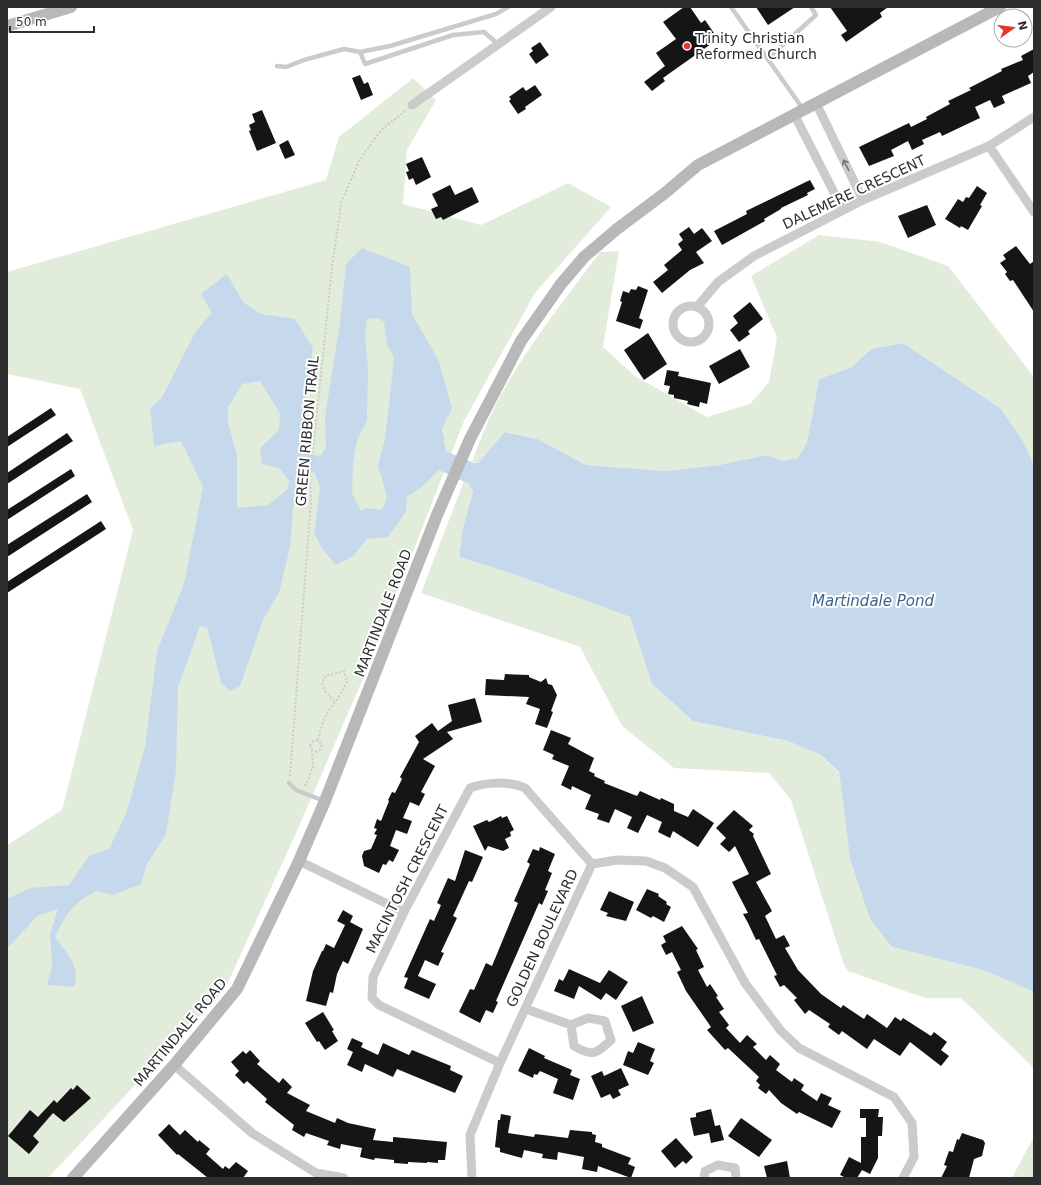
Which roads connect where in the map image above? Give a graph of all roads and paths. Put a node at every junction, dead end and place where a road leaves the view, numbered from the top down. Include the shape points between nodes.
1 (71, 7) edge
2 (508, 7) edge
3 (551, 7) edge
4 (731, 7) edge
5 (811, 7) edge
6 (1000, 7) edge
7 (7, 26) edge
8 (498, 44) junction
9 (360, 52) junction
10 (768, 58) junction
11 (278, 66) dead end
12 (816, 103) junction
13 (412, 105) joint
14 (799, 112) junction
15 (1034, 117) edge
16 (989, 146) junction
17 (863, 200) junction
18 (843, 210) junction
19 (1034, 212) edge
20 (698, 307) junction
21 (335, 702) junction
22 (318, 740) junction
23 (312, 750) junction
24 (289, 783) joint
25 (302, 793) junction
26 (325, 801) junction
27 (299, 861) junction
28 (592, 864) junction
29 (404, 912) junction
30 (526, 1009) junction
31 (571, 1025) junction
32 (500, 1063) junction
33 (174, 1065) junction
34 (73, 1178) edge
35 (344, 1178) edge
36 (472, 1178) edge
37 (704, 1178) edge
38 (736, 1178) edge
39 (903, 1178) edge

1 - 7 main road via 43,13
2 - 9 lane via 479,20
3 - 8 street
4 - 10 lane
5 - 10 lane via 816,15
6 - 12 main road
8 - 9 lane via 484,32 453,35 365,64
8 - 13 street
9 - 11 lane via 344,49 286,67
10 - 14 lane
12 - 14 main road
17 -> 12 street
13 - 24 path, GREEN RIBBON TRAIL via 381,130 359,161 341,203 310,479
14 - 18 street
14 - 26 main road, MARTINDALE ROAD via 698,165 584,257 561,284 521,341 470,439 437,515
15 - 16 street, DALEMERE CRESCENT
16 - 17 street, DALEMERE CRESCENT
16 - 19 street
17 - 18 street, DALEMERE CRESCENT
18 - 20 street, DALEMERE CRESCENT via 736,268 718,282
20 - 20 street via 707,315 708,332 700,341 682,341 673,326 676,314 685,307
21 - 21 path via 347,682 344,671 326,676 322,683
21 - 22 path via 325,714
22 - 23 path via 311,742
22 - 23 path via 321,748
23 - 25 path via 313,767
24 - 25 lane
25 - 26 lane
26 - 27 main road, MARTINDALE ROAD
27 - 29 street
27 - 33 main road, MARTINDALE ROAD via 237,989
28 - 29 street, MACINTOSH CRESCENT via 525,788 518,784 480,784 470,788
28 - 30 street, GOLDEN BOULEVARD
28 - 39 street, GOLDEN BOULEVARD via 617,860 646,862 665,868 693,887 744,983 781,1032 799,1048 894,1097 912,1123 914,1157
29 - 32 street, MACINTOSH CRESCENT via 373,977 372,998 379,1005
30 - 31 street
30 - 32 street, GOLDEN BOULEVARD
31 - 31 street via 588,1018 606,1021 611,1040 599,1051 586,1053 574,1046
32 - 36 street, GOLDEN BOULEVARD via 470,1135
33 - 34 main road, MARTINDALE ROAD
33 - 35 street via 252,1133 316,1173
37 - 38 street via 705,1171 718,1165 735,1168

